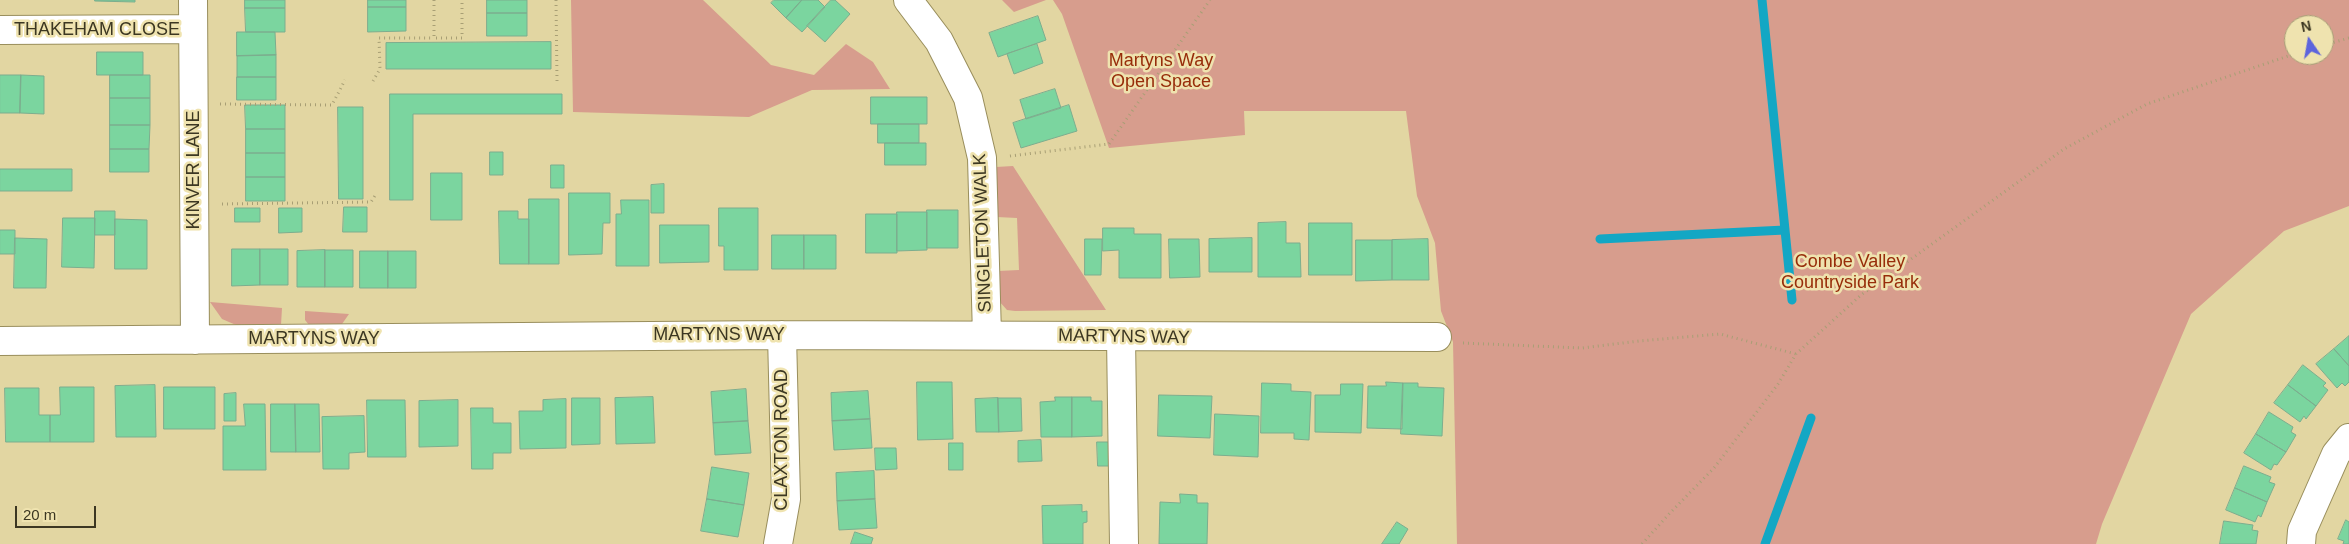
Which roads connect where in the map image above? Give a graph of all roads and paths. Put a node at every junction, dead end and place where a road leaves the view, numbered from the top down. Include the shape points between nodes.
1 (193, 0) edge
2 (434, 0) edge
3 (462, 0) edge
4 (556, 0) edge
5 (908, 0) edge
6 (1210, 0) edge
7 (193, 29) junction
8 (0, 30) edge
9 (434, 38) junction
10 (2349, 38) edge
11 (2334, 42) edge
12 (2284, 57) edge
13 (344, 80) dead end
14 (374, 81) dead end
15 (557, 81) dead end
16 (194, 104) junction
17 (982, 158) junction
18 (376, 194) dead end
19 (194, 205) junction
20 (782, 335) junction
21 (987, 335) junction
22 (1121, 337) junction
23 (1437, 337) joint
24 (195, 340) junction
25 (0, 341) edge
26 (1796, 354) junction
27 (2349, 438) edge
28 (778, 544) edge
29 (1124, 544) edge
30 (1642, 544) edge
31 (2301, 544) edge

1 - 7 street, KINVER LANE
2 - 9 path
3 - 9 path via 462,38
4 - 15 path
5 - 17 street, SINGLETON WALK via 938,41 968,98
6 - 17 path via 1109,144
7 - 8 street, THAKEHAM CLOSE
7 - 16 street, KINVER LANE
9 - 14 path via 379,38 380,69
10 - 11 path
12 - 26 path via 2147,104 2064,149 1861,295
13 - 16 path via 332,105
16 - 19 street, KINVER LANE
17 - 21 street, SINGLETON WALK
18 - 19 path via 371,202
19 - 24 street, KINVER LANE
20 - 21 street, MARTYNS WAY
20 - 24 street, MARTYNS WAY
20 - 28 street, CLAXTON ROAD via 786,499
21 - 22 street, MARTYNS WAY
22 - 23 street, MARTYNS WAY
22 - 29 street
23 - 26 path via 1462,343 1582,348 1720,334
24 - 25 street, MARTYNS WAY
26 - 30 path via 1778,384 1714,468
27 - 31 street via 2336,454 2302,532

